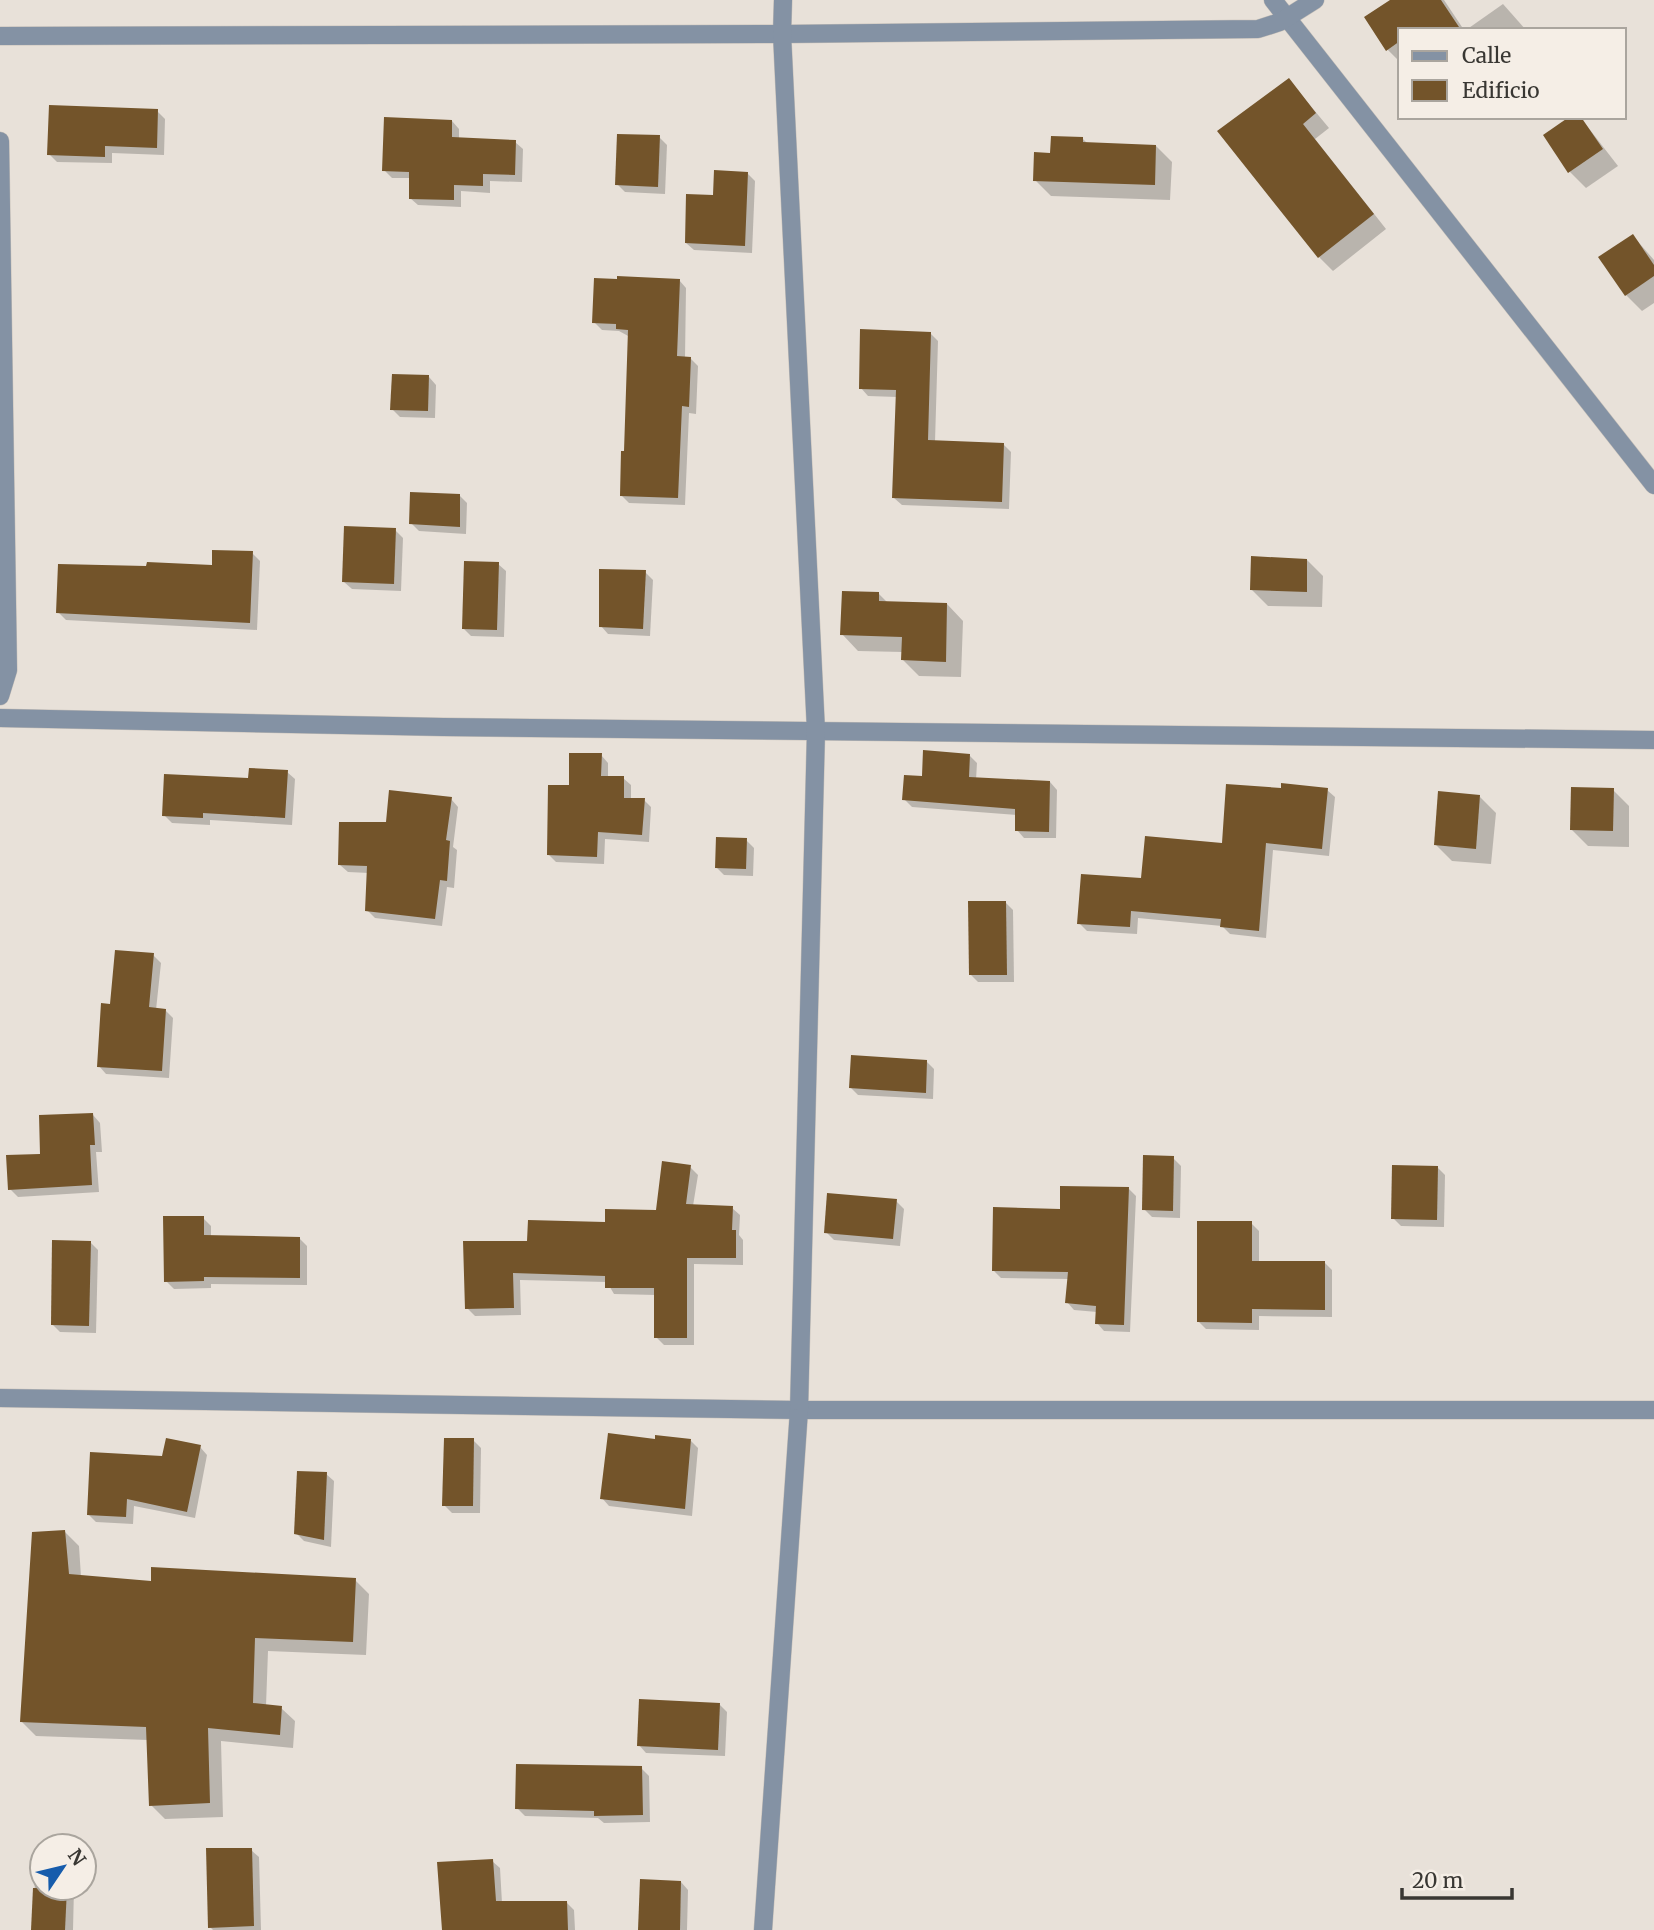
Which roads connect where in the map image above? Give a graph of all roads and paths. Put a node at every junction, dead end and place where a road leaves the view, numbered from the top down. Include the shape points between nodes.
1 (783, 0) edge
2 (1273, 0) edge
3 (1315, 0) edge
4 (1287, 18) junction
5 (782, 34) junction
6 (0, 36) edge
7 (0, 141) edge
8 (1654, 485) edge
9 (0, 696) edge
10 (0, 718) edge
11 (816, 731) junction
12 (1654, 740) edge
13 (0, 1398) edge
14 (799, 1410) junction
15 (1654, 1410) edge
16 (764, 1930) edge

1 - 5 street
2 - 4 street
3 - 4 street
4 - 5 street via 1258,29
4 - 8 street
5 - 6 street
5 - 11 street
7 - 9 street via 8,670
10 - 11 street
11 - 12 street
11 - 14 street
13 - 14 street
14 - 15 street
14 - 16 street

